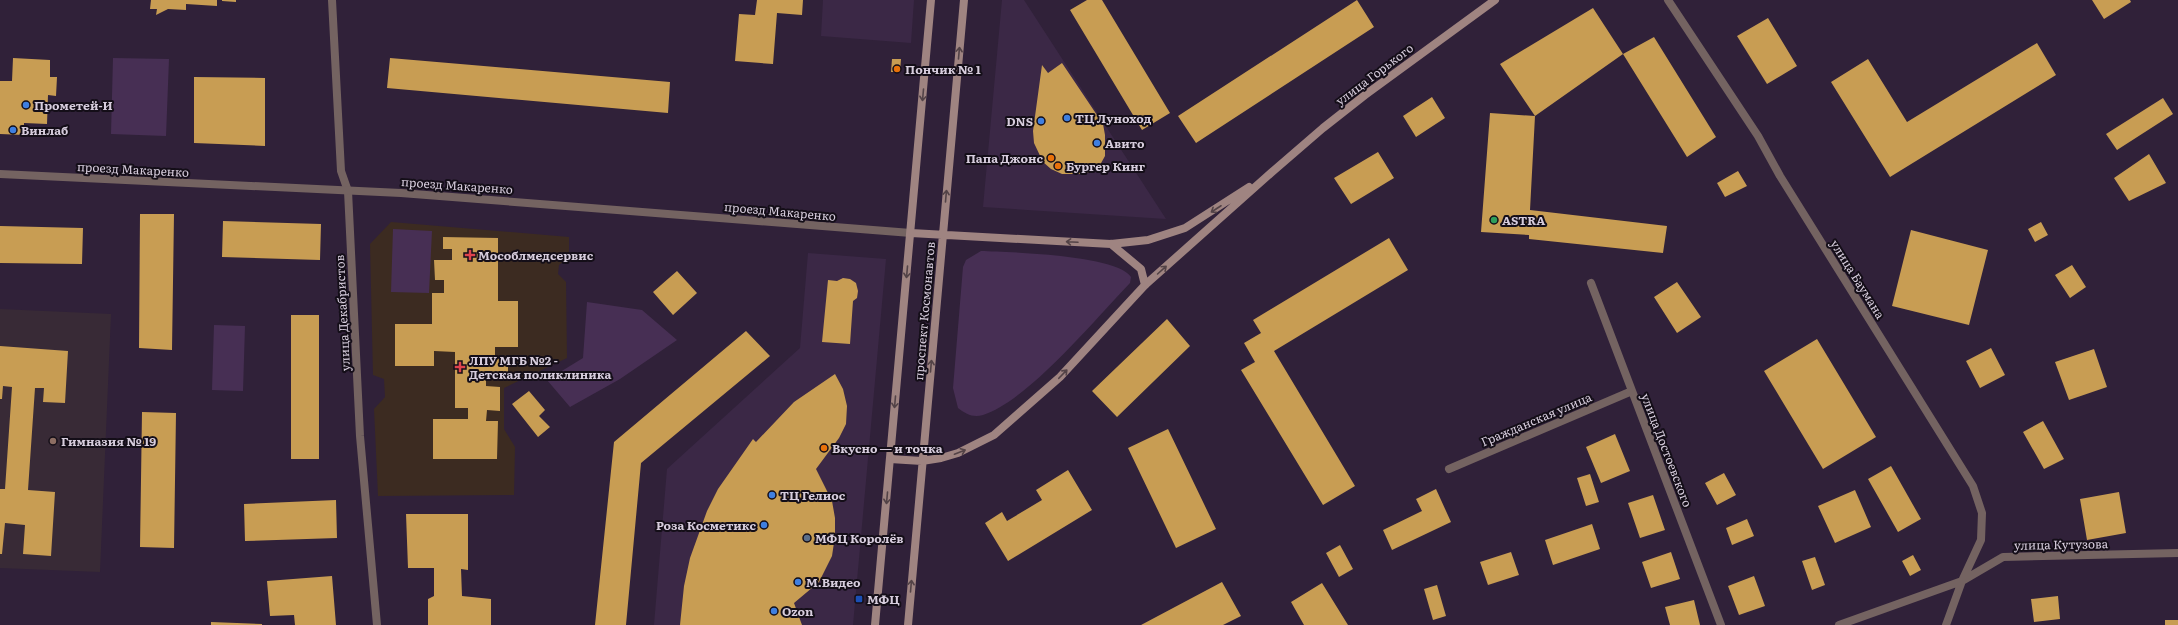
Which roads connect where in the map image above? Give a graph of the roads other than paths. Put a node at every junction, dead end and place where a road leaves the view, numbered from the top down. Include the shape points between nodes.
1 (332, 0) edge
2 (931, 0) edge
3 (964, 0) edge
4 (1495, 0) edge
5 (1668, 0) edge
6 (1272, 172) junction
7 (0, 174) edge
8 (348, 191) junction
9 (910, 233) junction
10 (942, 235) junction
11 (1111, 244) junction
12 (1592, 283) dead end
13 (1145, 285) junction
14 (1632, 392) junction
15 (890, 459) junction
16 (922, 461) junction
17 (1449, 469) dead end
18 (2178, 553) edge
19 (1962, 581) junction
20 (377, 625) edge
21 (875, 625) edge
22 (908, 625) edge
23 (1721, 625) edge
24 (1839, 625) edge
25 (1946, 625) edge

1 - 8 street, улица Декабристов via 341,171
2 -> 9 main road, проспект Космонавтов
10 -> 3 main road, проспект Космонавтов
4 - 6 main road, улица Горького via 1365,95
5 - 19 street, улица Баумана via 1758,136 1780,176 1973,486 1982,513 1981,540
6 -> 11 main road via 1185,228 1148,240
13 -> 6 main road
7 - 8 street, проезд Макаренко
8 - 9 street, проезд Макаренко
8 - 20 street, улица Декабристов via 360,436
9 - 10 main road
9 -> 15 main road, проспект Космонавтов
11 -> 10 main road
16 -> 10 main road, проспект Космонавтов
11 - 13 main road via 1141,269
12 - 14 street, улица Достоевского
16 -> 13 main road via 958,453 994,435 1060,377
14 - 17 street, Гражданская улица
14 - 23 street, улица Достоевского
15 - 16 main road
15 -> 21 main road, проспект Космонавтов
22 -> 16 main road, проспект Космонавтов
18 - 19 street, улица Кутузова via 2003,557
19 - 24 street, улица Кутузова
19 - 25 street, улица Баумана

